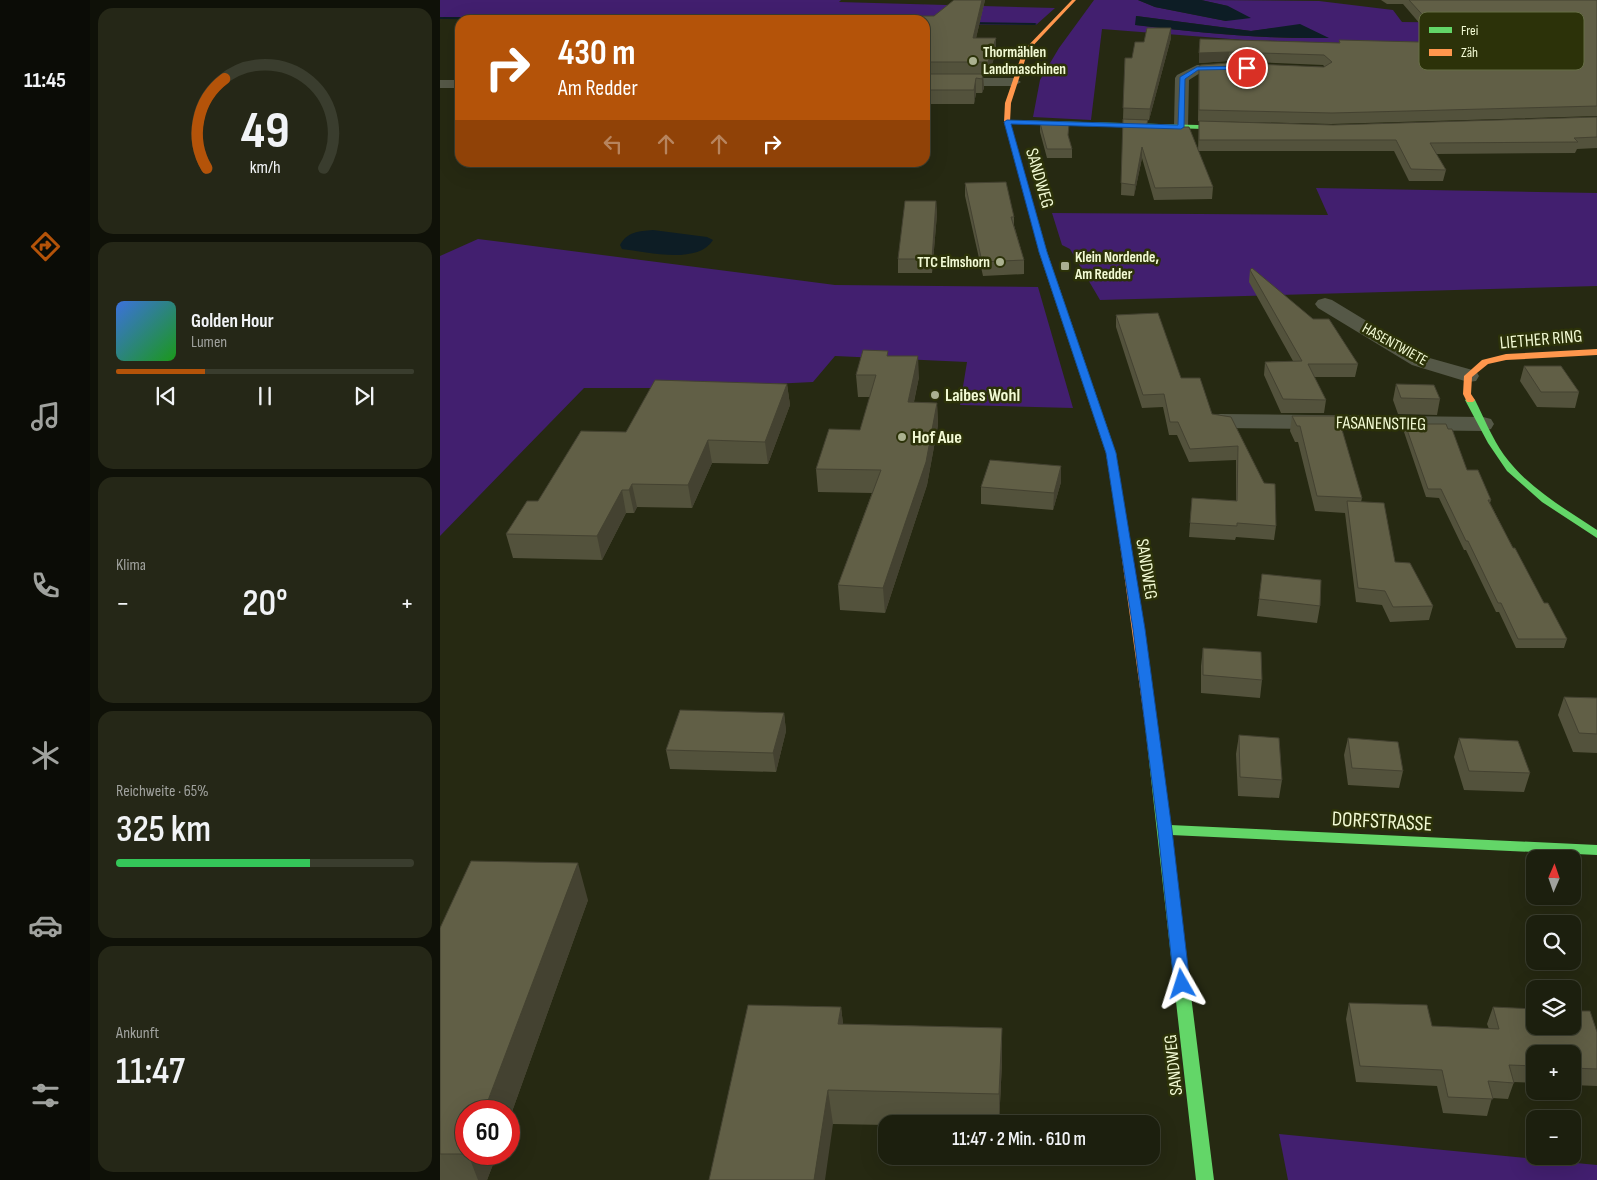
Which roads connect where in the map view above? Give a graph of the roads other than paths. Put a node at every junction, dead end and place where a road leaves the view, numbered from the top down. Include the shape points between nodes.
1 (1074, 0) edge
2 (1247, 68) edge
3 (930, 82) edge
4 (1014, 82) junction
5 (440, 84) edge
6 (455, 84) edge
7 (1007, 122) junction
8 (1181, 127) junction
9 (1248, 128) edge
10 (1325, 304) dead end
11 (1597, 352) edge
12 (1468, 376) junction
13 (1220, 420) edge
14 (1483, 424) junction
15 (1597, 535) edge
16 (1165, 830) junction
17 (1597, 850) edge
18 (1205, 1180) edge

1 - 4 main road, SANDWEG via 1026,51
2 - 8 street via 1197,69 1182,78
3 - 4 street
4 - 7 main road, SANDWEG
5 - 6 street
7 - 8 main road
7 - 16 main road, SANDWEG via 1043,252 1111,453 1139,629
8 - 9 main road
10 - 12 street, HASENTWIETE via 1419,361
11 - 12 main road, LIETHER RING via 1506,357 1485,362
12 - 14 main road via 1467,394
13 - 14 street, FASANENSTIEG
14 - 15 main road via 1501,457 1521,480
16 - 17 main road, DORFSTRASSE
16 - 18 main road, SANDWEG

